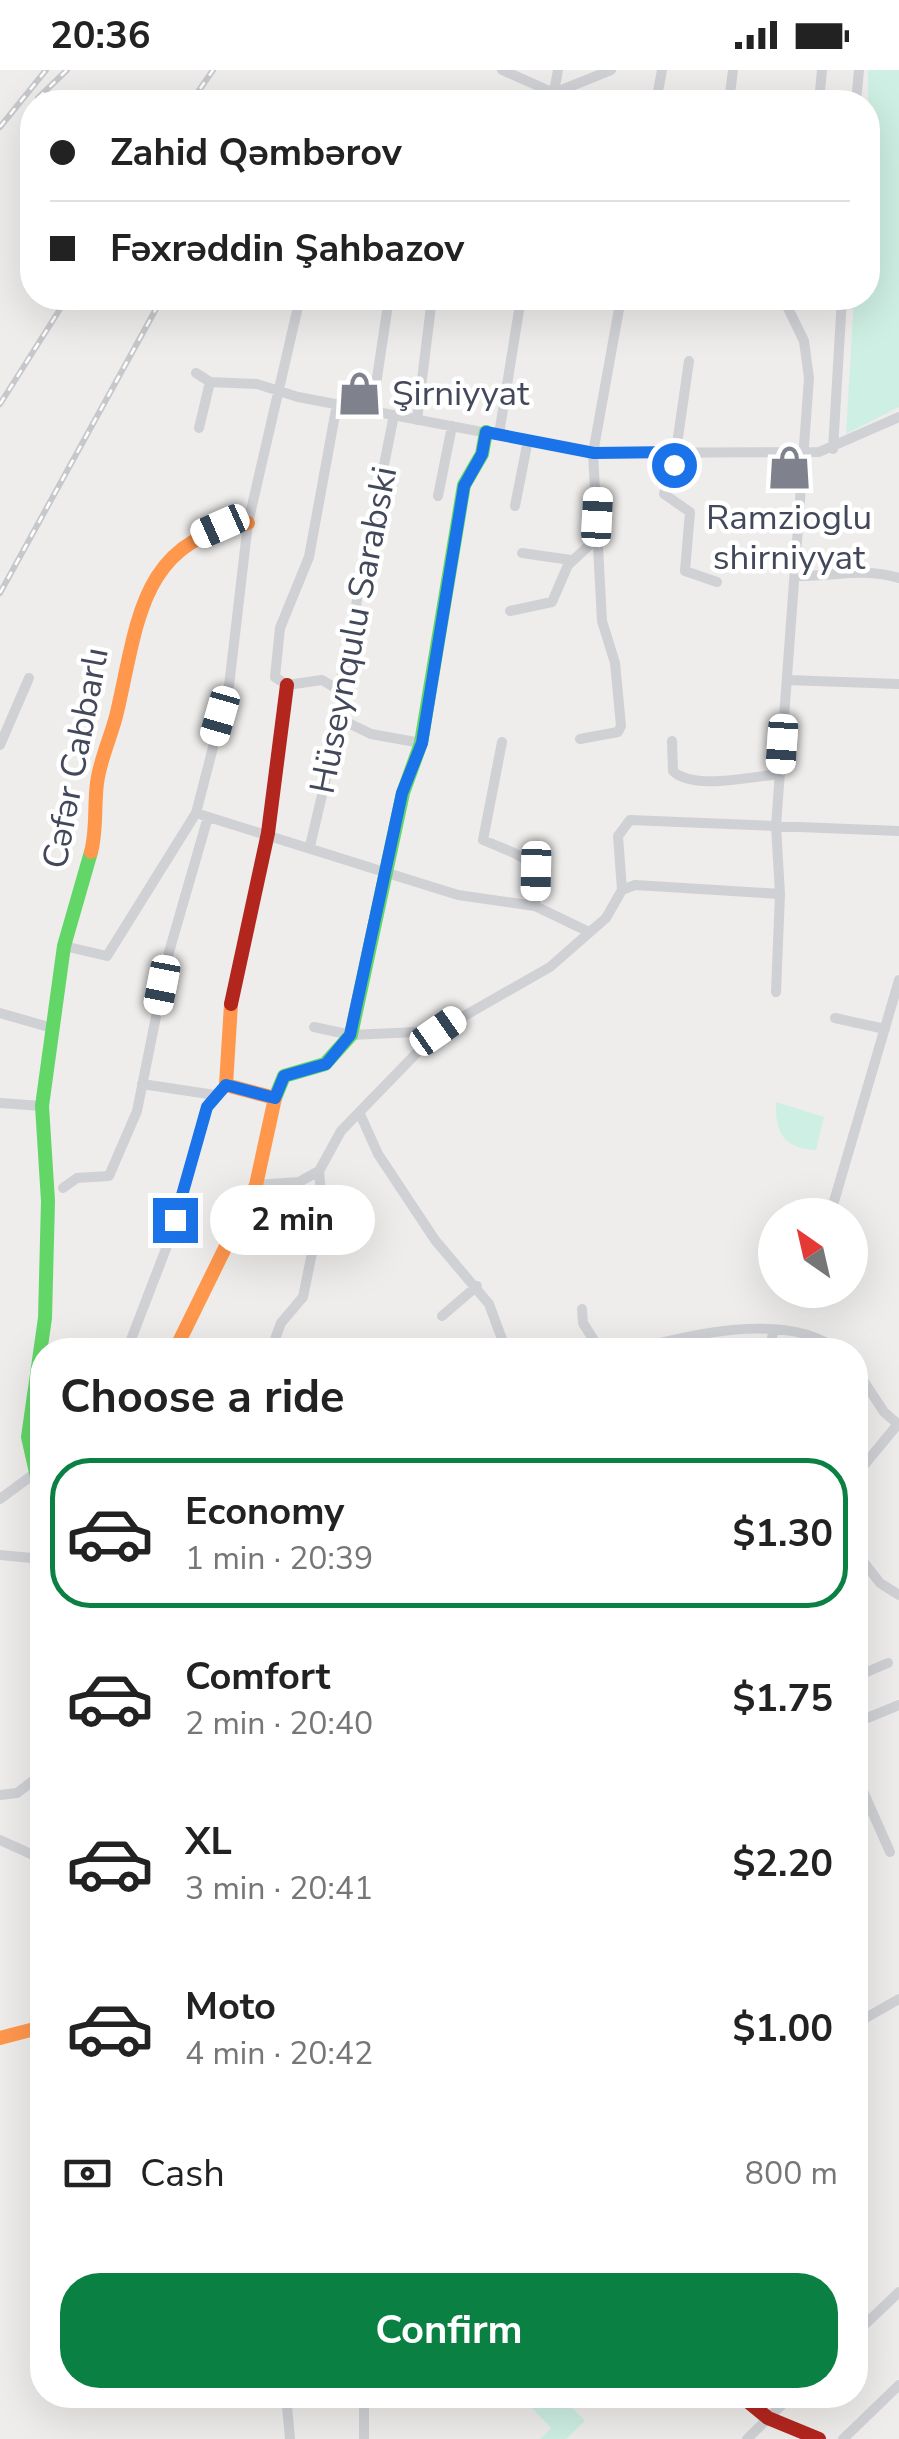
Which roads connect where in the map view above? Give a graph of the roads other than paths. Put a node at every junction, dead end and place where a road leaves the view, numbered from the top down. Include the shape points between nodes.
1 (502, 70) edge
2 (611, 70) edge
3 (538, 90) edge
4 (570, 90) edge
5 (298, 310) edge
6 (387, 310) edge
7 (431, 310) edge
8 (518, 310) edge
9 (619, 310) edge
10 (789, 310) edge
11 (841, 310) edge
12 (689, 361) dead end
13 (196, 373) dead end
14 (210, 382) junction
15 (281, 394) junction
16 (337, 404) junction
17 (372, 411) junction
18 (394, 415) junction
19 (899, 418) edge
20 (417, 420) junction
21 (452, 426) junction
22 (199, 428) dead end
23 (492, 433) junction
24 (528, 440) junction
25 (834, 449) junction
26 (674, 452) junction
27 (805, 452) junction
28 (594, 453) junction
29 (438, 496) dead end
30 (516, 506) dead end
31 (248, 522) junction
32 (596, 539) junction
33 (522, 553) dead end
34 (570, 560) junction
35 (796, 576) junction
36 (899, 578) edge
37 (717, 582) dead end
38 (510, 611) dead end
39 (30, 678) dead end
40 (787, 680) junction
41 (899, 684) edge
42 (287, 685) junction
43 (339, 690) junction
44 (340, 718) junction
45 (580, 739) dead end
46 (672, 741) dead end
47 (502, 742) dead end
48 (422, 743) junction
49 (0, 745) edge
50 (780, 774) junction
51 (202, 815) junction
52 (776, 826) junction
53 (268, 832) junction
54 (899, 832) edge
55 (310, 846) junction
56 (384, 872) junction
57 (622, 890) junction
58 (780, 894) junction
59 (535, 906) junction
60 (589, 932) junction
61 (64, 946) junction
62 (899, 980) edge
63 (776, 992) dead end
64 (0, 1013) edge
65 (835, 1018) dead end
66 (314, 1027) dead end
67 (52, 1028) junction
68 (885, 1028) junction
69 (438, 1031) junction
70 (350, 1035) junction
71 (142, 1084) junction
72 (220, 1090) junction
73 (275, 1098) junction
74 (0, 1103) edge
75 (42, 1106) junction
76 (360, 1114) junction
77 (319, 1171) junction
78 (256, 1185) junction
79 (63, 1188) dead end
80 (835, 1198) edge
81 (476, 1286) junction
82 (582, 1309) dead end
83 (442, 1316) dead end
84 (773, 1332) junction
85 (41, 1338) edge
86 (132, 1338) edge
87 (181, 1338) edge
88 (276, 1338) edge
89 (502, 1338) edge
90 (592, 1338) edge
91 (683, 1338) edge
92 (772, 1338) edge
93 (818, 1338) edge
94 (868, 1388) edge
95 (898, 1424) edge
96 (868, 1460) edge
97 (30, 1477) edge
98 (0, 1499) edge
99 (0, 1555) edge
100 (30, 1558) edge
101 (868, 1568) edge
102 (899, 1595) edge
103 (888, 1663) dead end
104 (868, 1671) edge
105 (899, 1705) edge
106 (868, 1718) edge
107 (30, 1782) edge
108 (0, 1795) edge
109 (868, 1802) edge
110 (0, 1840) edge
111 (890, 1852) dead end
112 (30, 1854) edge
113 (899, 1998) edge
114 (868, 2016) edge
115 (30, 2030) edge
116 (0, 2038) edge
117 (899, 2292) edge
118 (868, 2322) edge
119 (899, 2384) edge
120 (287, 2408) edge
121 (364, 2408) edge
122 (756, 2408) edge
123 (778, 2408) edge
124 (768, 2418) junction
125 (792, 2435) edge
126 (290, 2439) edge
127 (364, 2439) edge
128 (747, 2439) edge
129 (819, 2439) edge
130 (842, 2439) edge

1 - 3 street
2 - 4 street
5 - 15 street
6 - 17 street
7 - 20 street
8 - 23 street
9 - 28 street
10 - 27 street via 807,356
11 - 25 street
12 - 26 street
13 - 14 street
14 - 15 street via 248,382
14 - 22 street
15 - 16 street
15 - 31 street
16 - 17 street
16 - 42 street via 309,557 280,628 275,678
17 - 18 street
18 - 20 street
18 - 43 street, Hüseynqulu Sarabski
19 - 25 street
20 - 21 street
21 - 23 street
21 - 29 street
23 - 24 street
23 - 48 street via 464,486
24 - 28 street
24 - 30 street
25 - 27 street
26 - 27 street
26 - 28 street
26 - 37 street via 664,494 690,512 685,571
27 - 35 street
28 - 32 street
31 - 51 street via 229,686
31 - 61 street, Cəfər Cabbarlı via 220,526 166,561 130,637 97,780 92,844
32 - 34 street
32 - 45 street via 621,726 600,739
33 - 34 street
34 - 38 street via 552,602
35 - 36 street via 868,570
35 - 40 street
39 - 49 street
40 - 41 street
40 - 50 street
42 - 43 street via 322,680
42 - 53 street
43 - 44 street, Hüseynqulu Sarabski
44 - 48 street via 371,734
44 - 55 street, Hüseynqulu Sarabski
46 - 50 street via 673,771 683,778 746,782
47 - 59 street via 483,840 529,860 536,871
48 - 56 street via 402,793
50 - 52 street
51 - 53 street
51 - 61 street via 107,956
51 - 71 street
52 - 54 street
52 - 57 street via 630,820 618,836
52 - 58 street
53 - 55 street
53 - 72 street via 230,1008
55 - 56 street
56 - 59 street via 458,895
56 - 70 street
57 - 58 street via 635,885
57 - 60 street
58 - 63 street
59 - 60 street
60 - 69 street via 550,967
61 - 67 street, Cəfər Cabbarlı
62 - 68 street
64 - 67 street
65 - 68 street
66 - 70 street
67 - 75 street, Cəfər Cabbarlı
68 - 80 street
69 - 70 street
69 - 76 street
70 - 73 street via 326,1064 284,1076
71 - 72 street
71 - 79 street via 109,1176 78,1178
72 - 73 street
72 - 86 street via 207,1107 167,1246
73 - 78 street
74 - 75 street
75 - 85 street, Cəfər Cabbarlı via 48,1201
76 - 77 street via 341,1131
76 - 81 street via 435,1240
77 - 78 street via 299,1182
77 - 88 street via 322,1204 302,1298
78 - 87 street
81 - 83 street
81 - 89 street
82 - 90 street
84 - 91 street via 715,1330
84 - 92 street
84 - 93 street
94 - 95 street
95 - 96 street
97 - 98 street
99 - 100 street
101 - 102 street
103 - 104 street
105 - 106 street
107 - 108 street
109 - 111 street
110 - 112 street
113 - 114 street
115 - 116 street
117 - 118 street
119 - 130 street
120 - 126 street
121 - 127 street
122 - 124 street
123 - 124 street
124 - 125 street
124 - 128 street
125 - 129 street

